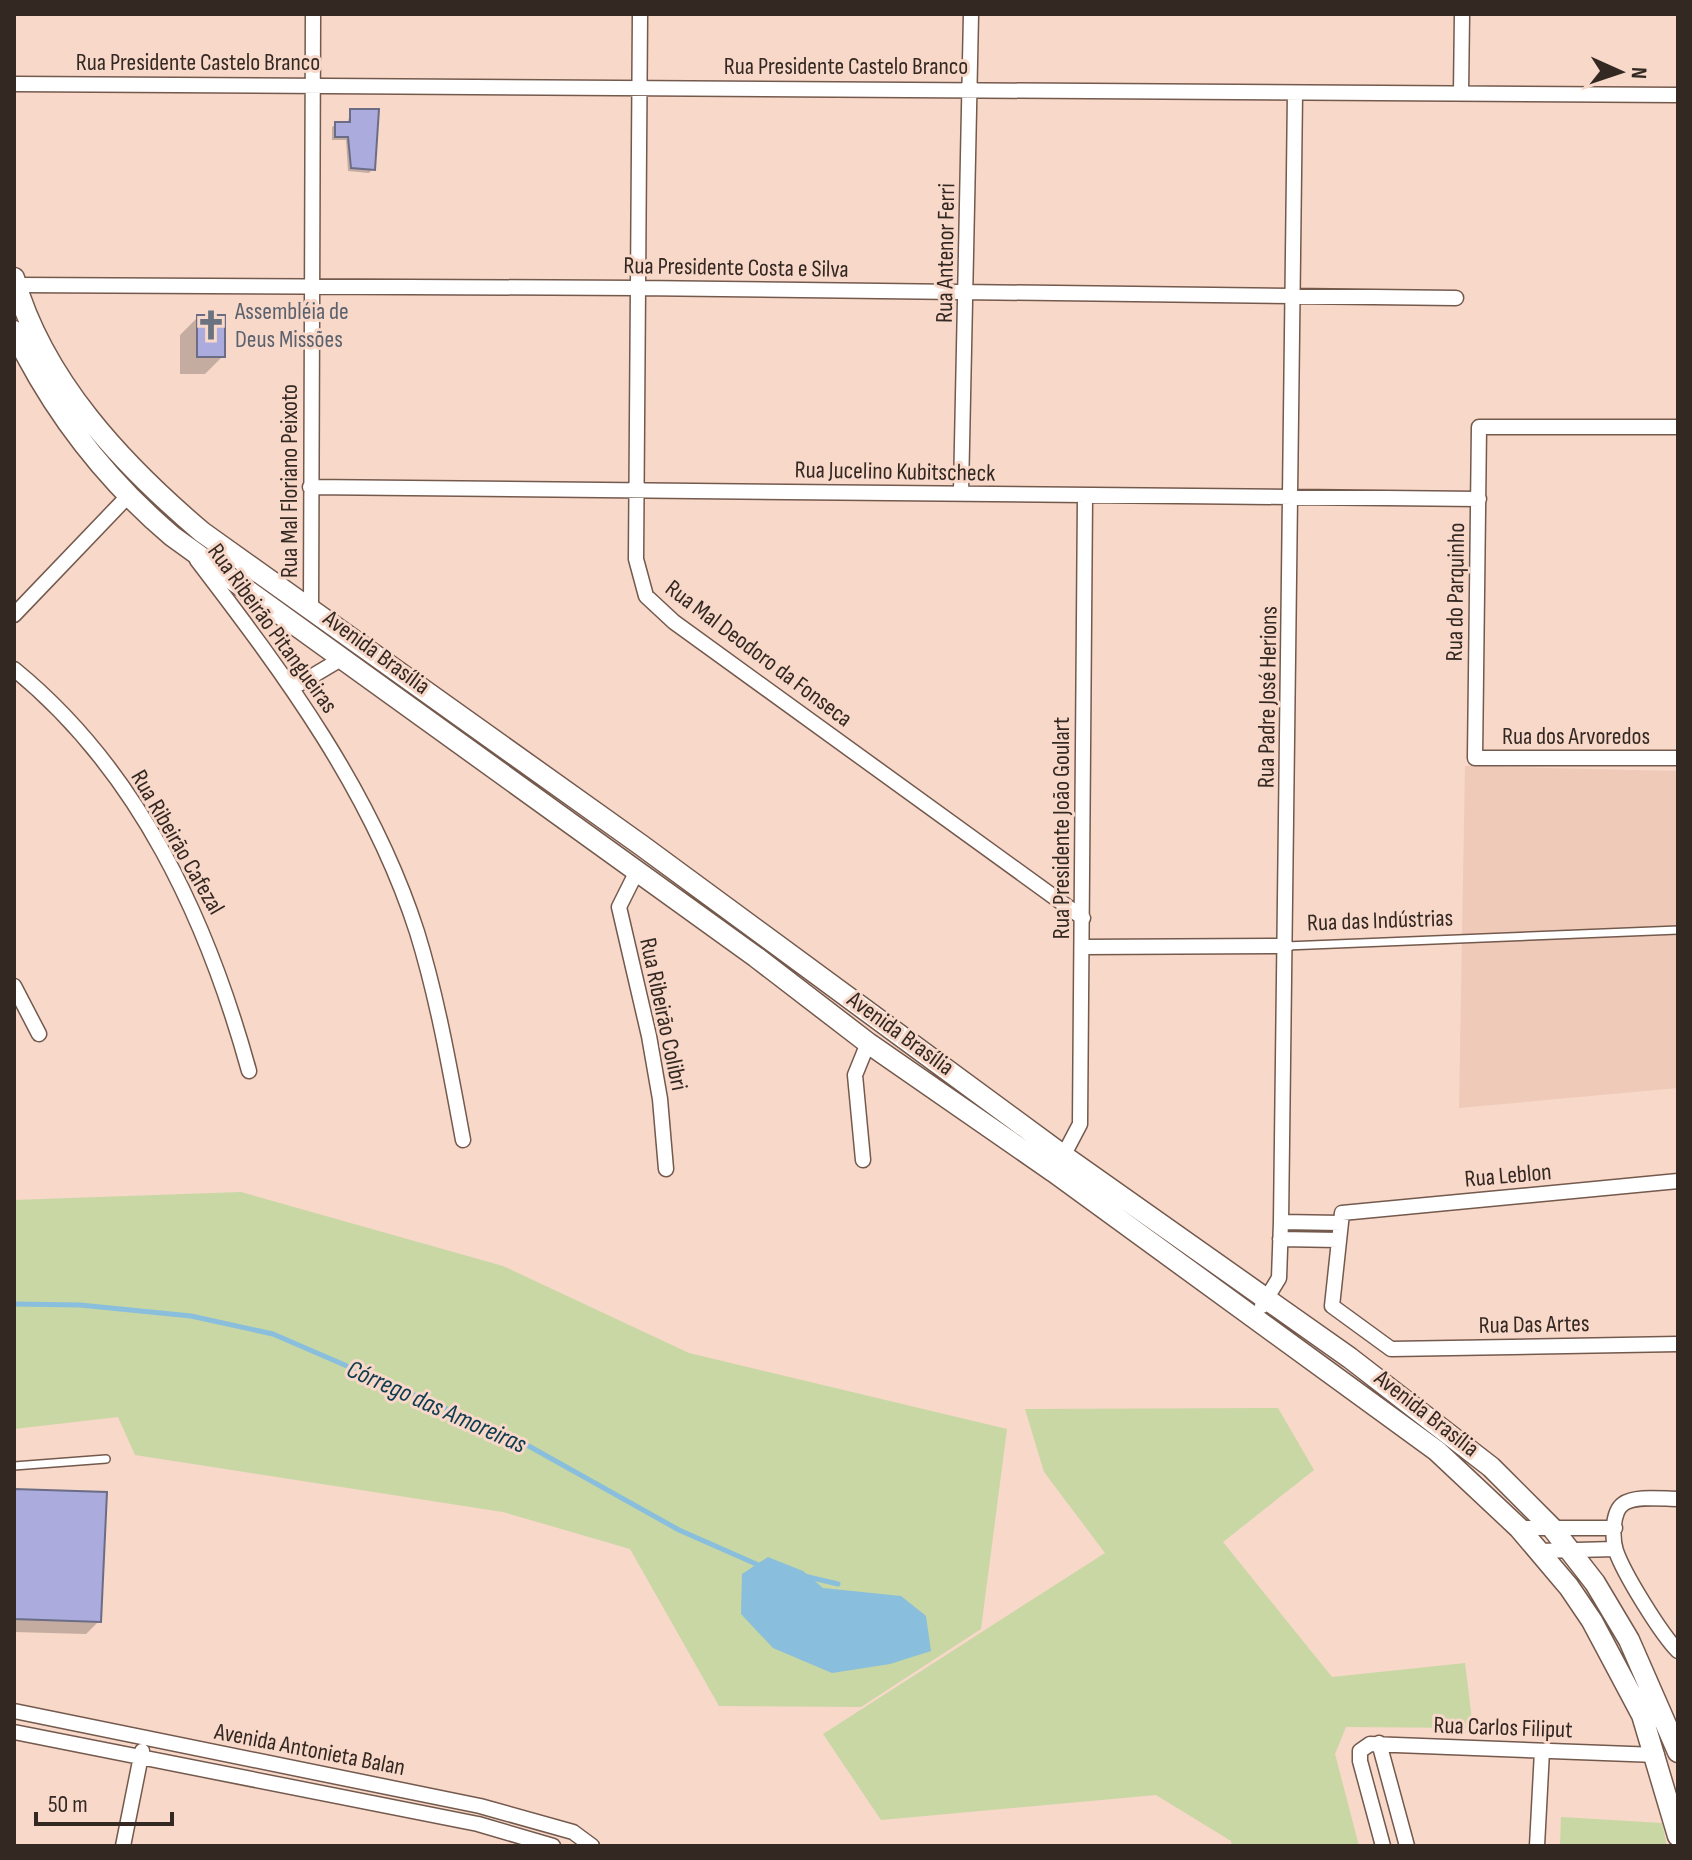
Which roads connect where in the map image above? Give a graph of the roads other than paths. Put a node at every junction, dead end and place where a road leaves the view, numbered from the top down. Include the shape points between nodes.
1 (313, 14) edge
2 (640, 14) edge
3 (971, 14) edge
4 (1462, 14) edge
5 (14, 84) edge
6 (312, 84) junction
7 (640, 87) junction
8 (969, 89) junction
9 (1295, 93) junction
10 (1461, 93) junction
11 (1678, 95) edge
12 (15, 281) edge
13 (311, 287) junction
14 (638, 288) junction
15 (967, 292) junction
16 (1292, 295) junction
17 (1456, 298) dead end
18 (14, 331) edge
19 (1678, 427) edge
20 (310, 487) junction
21 (636, 491) junction
22 (961, 492) junction
23 (128, 496) junction
24 (1085, 496) junction
25 (1292, 496) junction
26 (1479, 499) junction
27 (187, 547) junction
28 (311, 612) junction
29 (14, 615) edge
30 (341, 659) junction
31 (14, 669) edge
32 (294, 687) junction
33 (1475, 758) joint
34 (1678, 758) edge
35 (637, 871) junction
36 (1083, 918) junction
37 (1678, 930) edge
38 (1286, 946) junction
39 (1083, 947) junction
40 (14, 986) edge
41 (39, 1034) dead end
42 (868, 1043) junction
43 (249, 1071) dead end
44 (463, 1140) dead end
45 (863, 1160) dead end
46 (1059, 1164) junction
47 (666, 1169) dead end
48 (1678, 1181) edge
49 (1341, 1218) junction
50 (1281, 1222) junction
51 (1280, 1239) junction
52 (1339, 1240) junction
53 (1266, 1299) junction
54 (1255, 1317) junction
55 (1678, 1344) edge
56 (106, 1459) dead end
57 (14, 1466) edge
58 (1678, 1499) edge
59 (1519, 1528) junction
60 (1615, 1528) junction
61 (1553, 1529) junction
62 (1615, 1549) junction
63 (1538, 1551) junction
64 (1570, 1551) junction
65 (1678, 1651) edge
66 (14, 1711) edge
67 (14, 1732) edge
68 (145, 1739) junction
69 (1379, 1743) junction
70 (1542, 1751) junction
71 (1678, 1752) edge
72 (1657, 1755) junction
73 (141, 1757) junction
74 (1678, 1836) edge
75 (123, 1846) edge
76 (553, 1846) edge
77 (592, 1846) edge
78 (1383, 1846) edge
79 (1407, 1846) edge
80 (1537, 1846) edge

1 - 6 street, Rua Mal Floriano Peixoto
2 - 7 street, Rua Mal Deodoro da Fonseca
3 - 8 street, Rua Antenor Ferri
4 - 10 street
5 - 6 street, Rua Presidente Castelo Branco
6 - 7 street, Rua Presidente Castelo Branco
6 - 13 street, Rua Mal Floriano Peixoto
7 - 8 street, Rua Presidente Castelo Branco
7 - 14 street, Rua Mal Deodoro da Fonseca
8 - 9 street, Rua Presidente Castelo Branco
8 - 15 street, Rua Antenor Ferri
9 - 10 street, Rua Presidente Castelo Branco
9 - 16 street, Rua Padre José Herions
10 - 11 street, Rua Presidente Castelo Branco
12 - 13 street, Rua Presidente Costa e Silva
12 - 28 main road, Avenida Brasília via 60,376 110,444 202,532
13 - 14 street, Rua Presidente Costa e Silva
13 - 20 street, Rua Mal Floriano Peixoto
14 - 15 street, Rua Presidente Costa e Silva
14 - 21 street, Rua Mal Deodoro da Fonseca
15 - 16 street, Rua Presidente Costa e Silva
15 - 22 street, Rua Antenor Ferri
16 - 17 street, Rua Presidente Costa e Silva
16 - 25 street, Rua Padre José Herions
18 - 23 main road, Avenida Brasília via 61,415
19 - 26 street, Rua do Parquinho via 1479,427
20 - 21 street, Rua Jucelino Kubitscheck
20 - 28 street, Rua Mal Floriano Peixoto
21 - 22 street, Rua Jucelino Kubitscheck
21 - 36 street, Rua Mal Deodoro da Fonseca via 636,559 646,596 674,622
22 - 24 street, Rua Jucelino Kubitscheck
23 - 27 main road, Avenida Brasília
23 - 29 street
24 - 25 street, Rua Jucelino Kubitscheck
24 - 36 street, Rua Presidente João Goulart
25 - 26 street, Rua Jucelino Kubitscheck
25 - 38 street, Rua Padre José Herions
26 - 33 street, Rua do Parquinho
27 - 30 main road, Avenida Brasília
27 - 32 street, Rua Ribeirão Pitangueiras
28 - 46 main road, Avenida Brasília via 641,845
30 - 32 street
30 - 35 main road, Avenida Brasília
31 - 43 street, Rua Ribeirão Cafezal via 97,751 165,855 200,922
32 - 44 street, Rua Ribeirão Pitangueiras via 346,772 416,929 439,1012
33 - 34 street, Rua dos Arvoredos
35 - 42 main road, Avenida Brasília
35 - 47 street, Rua Ribeirão Colibri via 619,907 653,1061
36 - 39 street, Rua Presidente João Goulart
37 - 38 lane, Rua das Indústrias
38 - 39 street, Rua das Indústrias
38 - 50 street, Rua Padre José Herions
39 - 46 street, Rua Presidente João Goulart via 1080,1124
40 - 41 street
42 - 45 street via 855,1075
42 - 46 main road, Avenida Brasília
46 - 53 main road, Avenida Brasília
46 - 54 main road, Avenida Brasília
48 - 49 street, Rua Leblon
49 - 50 street, Rua Leblon
49 - 52 street
50 - 51 street, Rua Padre José Herions
51 - 52 street
51 - 53 street, Rua Padre José Herions via 1279,1278
52 - 55 street, Rua Das Artes via 1332,1306 1391,1349
53 - 54 street, Rua Padre José Herions
53 - 61 main road, Avenida Brasília via 1444,1428
54 - 59 main road, Avenida Brasília via 1437,1451
56 - 57 lane
58 - 60 street via 1630,1501 1617,1511
59 - 61 street
59 - 63 main road, Avenida Brasília
60 - 61 street
60 - 62 street
61 - 64 main road, Avenida Brasília
62 - 64 street
62 - 65 street
63 - 64 street
63 - 72 main road, Avenida Brasília via 1599,1633 1628,1684
64 - 71 main road, Avenida Brasília via 1629,1640
66 - 68 street, Avenida Antonieta Balan
67 - 73 street, Avenida Antonieta Balan
68 - 73 street
68 - 77 street, Avenida Antonieta Balan via 480,1806 573,1832
69 - 70 street, Rua Carlos Filiput
69 - 78 street via 1364,1746 1360,1761
69 - 79 street
70 - 72 street, Rua Carlos Filiput
70 - 80 street
72 - 74 main road, Avenida Brasília
73 - 75 street
73 - 76 street, Avenida Antonieta Balan via 478,1824

